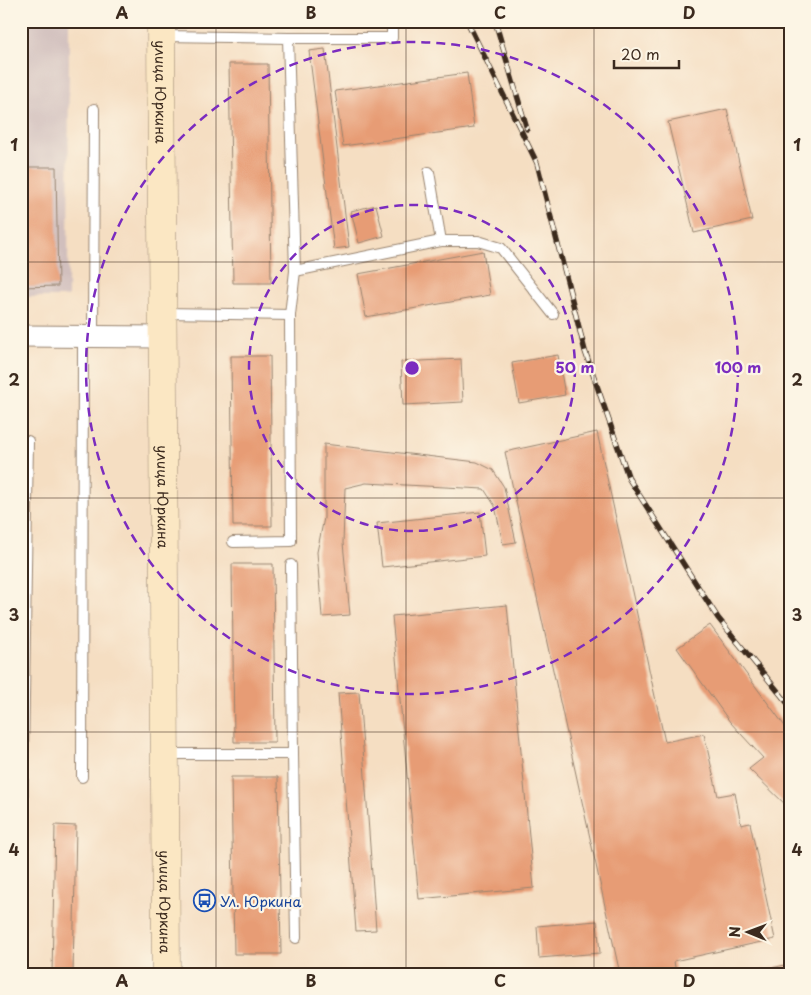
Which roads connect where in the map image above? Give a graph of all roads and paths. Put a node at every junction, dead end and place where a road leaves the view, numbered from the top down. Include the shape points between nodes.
1 (392, 21) edge
2 (161, 28) edge
3 (288, 38) junction
4 (94, 109) dead end
5 (429, 172) dead end
6 (440, 241) junction
7 (295, 271) junction
8 (290, 314) junction
9 (553, 314) dead end
10 (162, 325) junction
11 (21, 336) edge
12 (88, 337) junction
13 (28, 441) dead end
14 (233, 542) dead end
15 (291, 565) dead end
16 (24, 612) edge
17 (164, 754) junction
18 (293, 754) junction
19 (82, 778) dead end
20 (21, 853) edge
21 (21, 890) edge
22 (296, 938) dead end
23 (166, 974) edge
24 (174, 974) edge

1 - 3 lane via 392,38
2 - 3 lane
2 - 10 main road, улица Юркина
3 - 7 lane
4 - 12 lane
5 - 6 lane
6 - 7 lane
6 - 9 lane via 478,241 500,248
7 - 8 lane
8 - 10 lane
8 - 14 lane via 291,541
10 - 12 street
10 - 17 main road, улица Юркина
11 - 12 street
12 - 19 lane
13 - 16 lane
15 - 18 lane
16 - 20 lane
17 - 18 lane
17 - 23 main road, улица Юркина
18 - 22 lane
20 - 21 lane
23 - 24 lane

